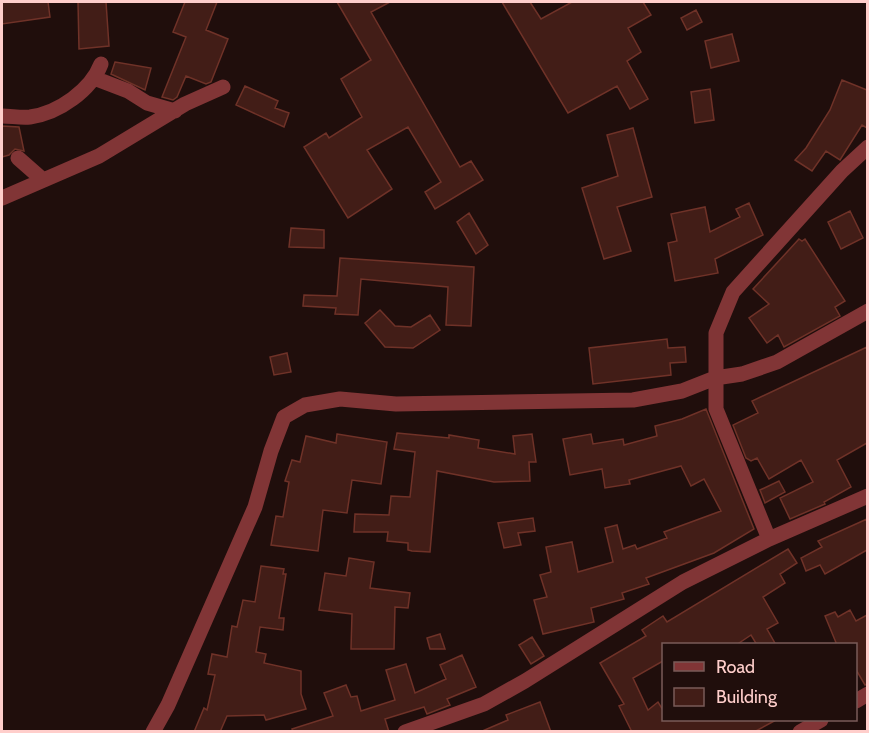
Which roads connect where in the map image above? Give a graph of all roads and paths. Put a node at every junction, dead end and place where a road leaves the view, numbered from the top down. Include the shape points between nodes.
1 (101, 64) dead end
2 (94, 78) junction
3 (223, 87) dead end
4 (175, 111) junction
5 (2, 116) edge
6 (867, 147) edge
7 (18, 158) dead end
8 (44, 180) junction
9 (2, 198) edge
10 (867, 311) edge
11 (715, 378) junction
12 (867, 496) edge
13 (769, 539) junction
14 (819, 721) edge
15 (153, 732) edge
16 (405, 732) edge
17 (800, 732) edge

1 - 2 street
2 - 4 street via 147,103
2 - 5 street via 84,90 49,110 31,117
3 - 4 street
4 - 8 street via 99,156
6 - 11 street via 734,292 716,333
7 - 8 street
8 - 9 street
10 - 11 street via 777,362
11 - 13 street via 716,409
11 - 15 street via 682,391 633,400 396,404 339,399 305,405 284,417 255,507
12 - 13 street
13 - 16 street via 682,582 484,704
14 - 17 street

